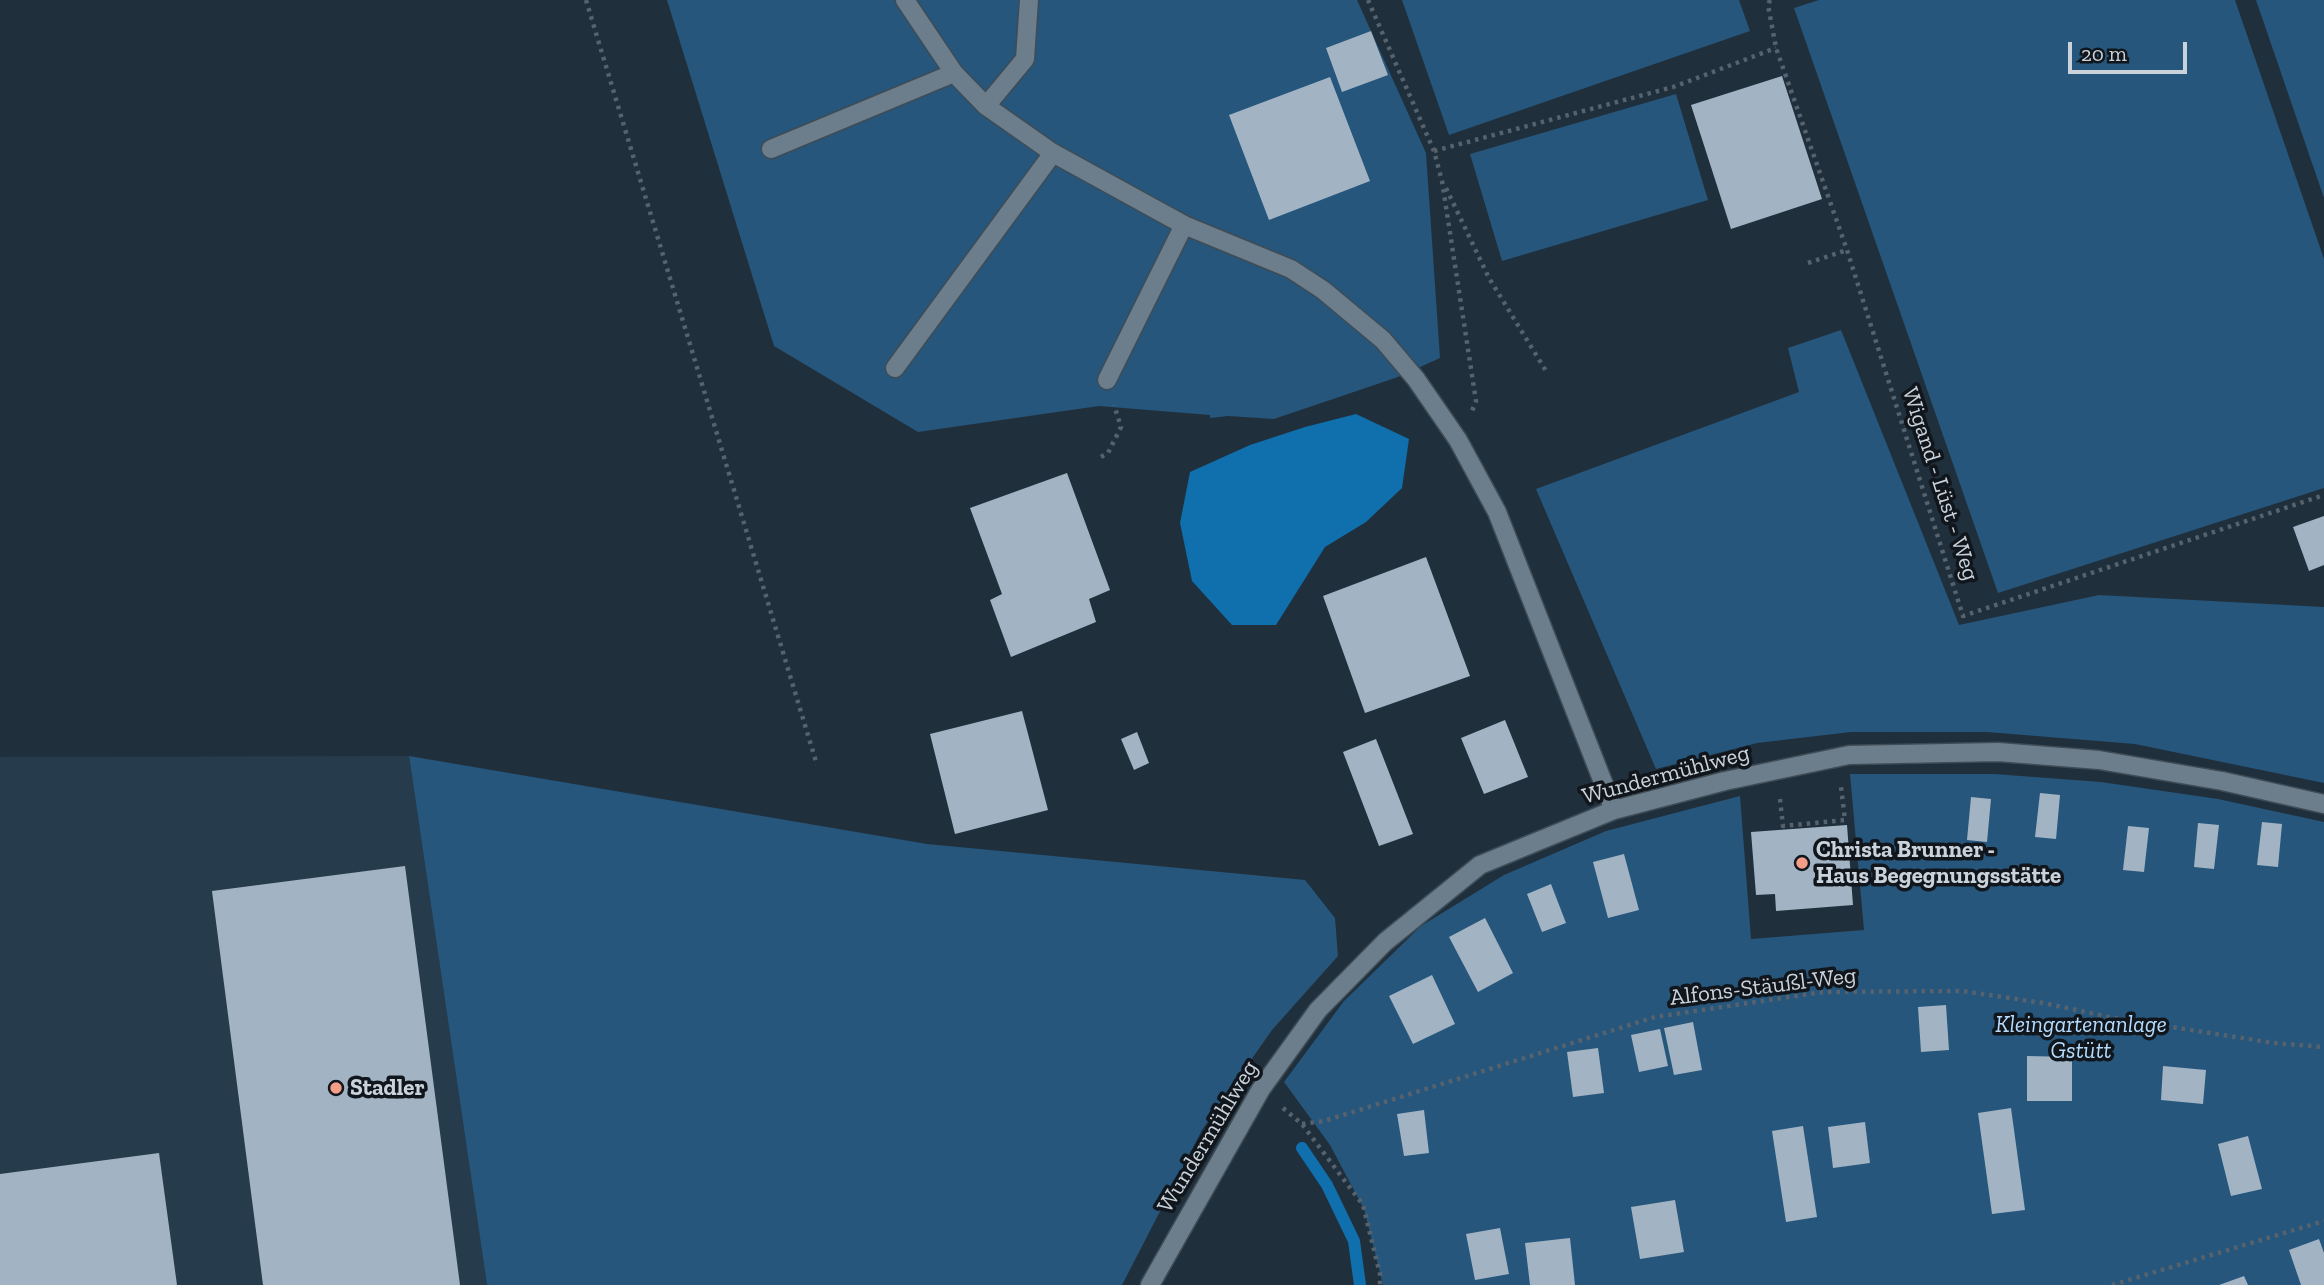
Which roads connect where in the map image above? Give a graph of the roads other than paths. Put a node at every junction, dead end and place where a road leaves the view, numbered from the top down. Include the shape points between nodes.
1 (905, 0) edge
2 (1029, 0) edge
3 (954, 73) junction
4 (986, 106) junction
5 (771, 149) dead end
6 (1053, 153) junction
7 (1184, 225) junction
8 (895, 368) dead end
9 (1107, 380) road end
10 (2324, 804) edge
11 (1614, 810) junction
12 (1150, 1285) edge

1 - 3 street
2 - 4 street via 1025,60
3 - 4 street
3 - 5 street
4 - 6 street
6 - 7 street
6 - 8 street
7 - 9 street
7 - 11 street via 1291,269 1323,290 1383,340 1416,379 1458,440 1497,512
10 - 11 street, Wundermühlweg via 2099,760 1998,752 1849,755
11 - 12 street, Wundermühlweg via 1480,865 1385,942 1318,1010 1261,1089

